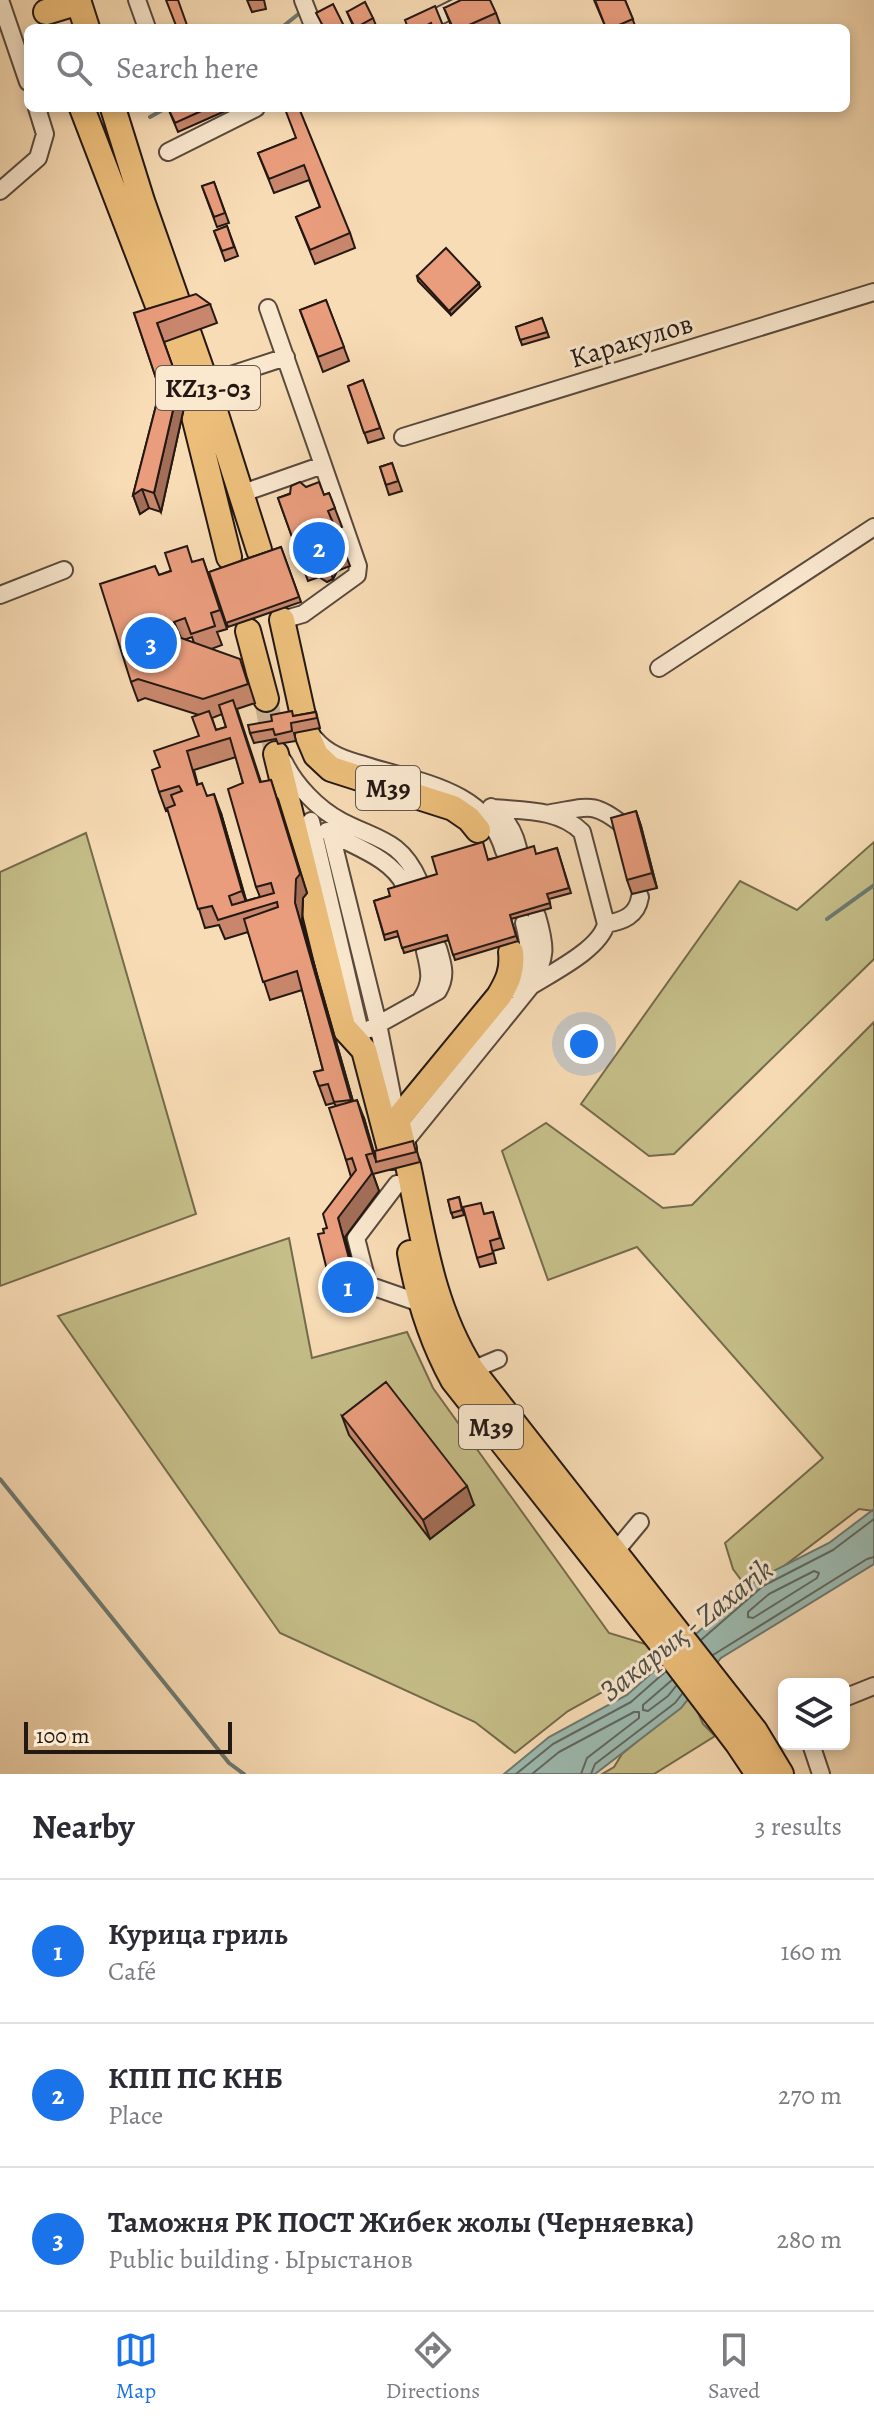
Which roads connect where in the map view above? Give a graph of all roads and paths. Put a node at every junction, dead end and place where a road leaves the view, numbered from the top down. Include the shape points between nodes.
1 (0, 0) edge
2 (137, 0) edge
3 (303, 0) edge
4 (471, 0) edge
5 (78, 1) edge
6 (47, 13) edge
7 (86, 24) edge
8 (146, 24) edge
9 (312, 24) edge
10 (423, 24) edge
11 (24, 70) edge
12 (38, 112) edge
13 (84, 112) edge
14 (114, 112) edge
15 (248, 112) edge
16 (168, 152) dead end
17 (0, 191) edge
18 (142, 233) junction
19 (874, 292) edge
20 (268, 308) dead end
21 (286, 357) junction
22 (206, 383) junction
23 (403, 437) dead end
24 (323, 465) junction
25 (240, 494) junction
26 (874, 527) edge
27 (259, 550) dead end
28 (229, 557) dead end
29 (64, 570) dead end
30 (0, 595) edge
31 (282, 620) joint
32 (248, 631) dead end
33 (659, 668) dead end
34 (266, 699) tunnel mouth
35 (306, 728) junction
36 (274, 746) joint
37 (287, 796) junction
38 (468, 800) junction
39 (493, 808) junction
40 (549, 813) junction
41 (311, 821) junction
42 (623, 825) edge
43 (478, 830) dead end
44 (331, 834) junction
45 (640, 897) dead end
46 (606, 924) junction
47 (432, 950) dead end
48 (511, 952) dead end
49 (531, 986) junction
50 (378, 1024) junction
51 (363, 1042) junction
52 (460, 1043) junction
53 (400, 1156) junction
54 (420, 1303) junction
55 (498, 1359) dead end
56 (472, 1370) junction
57 (640, 1522) dead end
58 (615, 1552) junction
59 (673, 1641) junction
60 (874, 1686) edge
61 (850, 1696) edge
62 (813, 1750) edge
63 (773, 1773) edge
64 (821, 1774) edge

1 - 11 street
2 - 8 street
3 - 9 street
4 - 10 street
5 - 6 highway
5 - 7 highway
12 - 17 street via 45,134 38,158
13 - 18 highway, KZ13-03
14 - 18 highway, KZ13-03
15 - 16 street
18 - 22 highway, KZ13-03
18 - 28 highway, KZ13-03
19 - 23 street, Каракулов
20 - 21 street
21 - 22 street
21 - 24 street
22 - 25 highway, KZ13-03
24 - 25 street
24 - 31 street via 357,575 303,614
25 - 27 highway, KZ13-03
26 - 33 street
29 - 30 street
31 - 35 highway, M39
32 - 34 highway
35 - 38 street via 334,755
35 - 43 highway, M39 via 316,755 331,769 453,808
36 - 37 highway, M39
36 - 44 street via 304,791 339,820 394,845 411,862 412,884 385,862
37 - 41 street
37 - 51 highway, M39 via 343,1027
38 - 39 street
38 - 39 street via 511,850 515,836
39 - 40 street
40 - 42 street via 592,806
40 - 46 street via 582,832
41 - 44 street
41 - 51 street
44 - 50 street
45 - 46 street via 625,921
46 - 49 street via 595,944
47 - 50 street via 445,972 438,991
48 - 52 highway via 510,977
49 - 52 street via 545,948 530,919 530,960 524,978 482,1030
49 - 53 street
50 - 51 street
50 - 53 street
51 - 53 highway, M39
52 - 53 highway
53 - 54 highway, M39
53 - 54 street via 356,1238 368,1285
53 - 56 highway, M39 via 442,1312
54 - 59 highway, M39 via 453,1380
55 - 56 street
56 - 58 highway, M39
57 - 58 street
58 - 59 highway, M39
59 - 63 highway, M39 via 709,1689 755,1731
60 - 61 street
62 - 64 street

